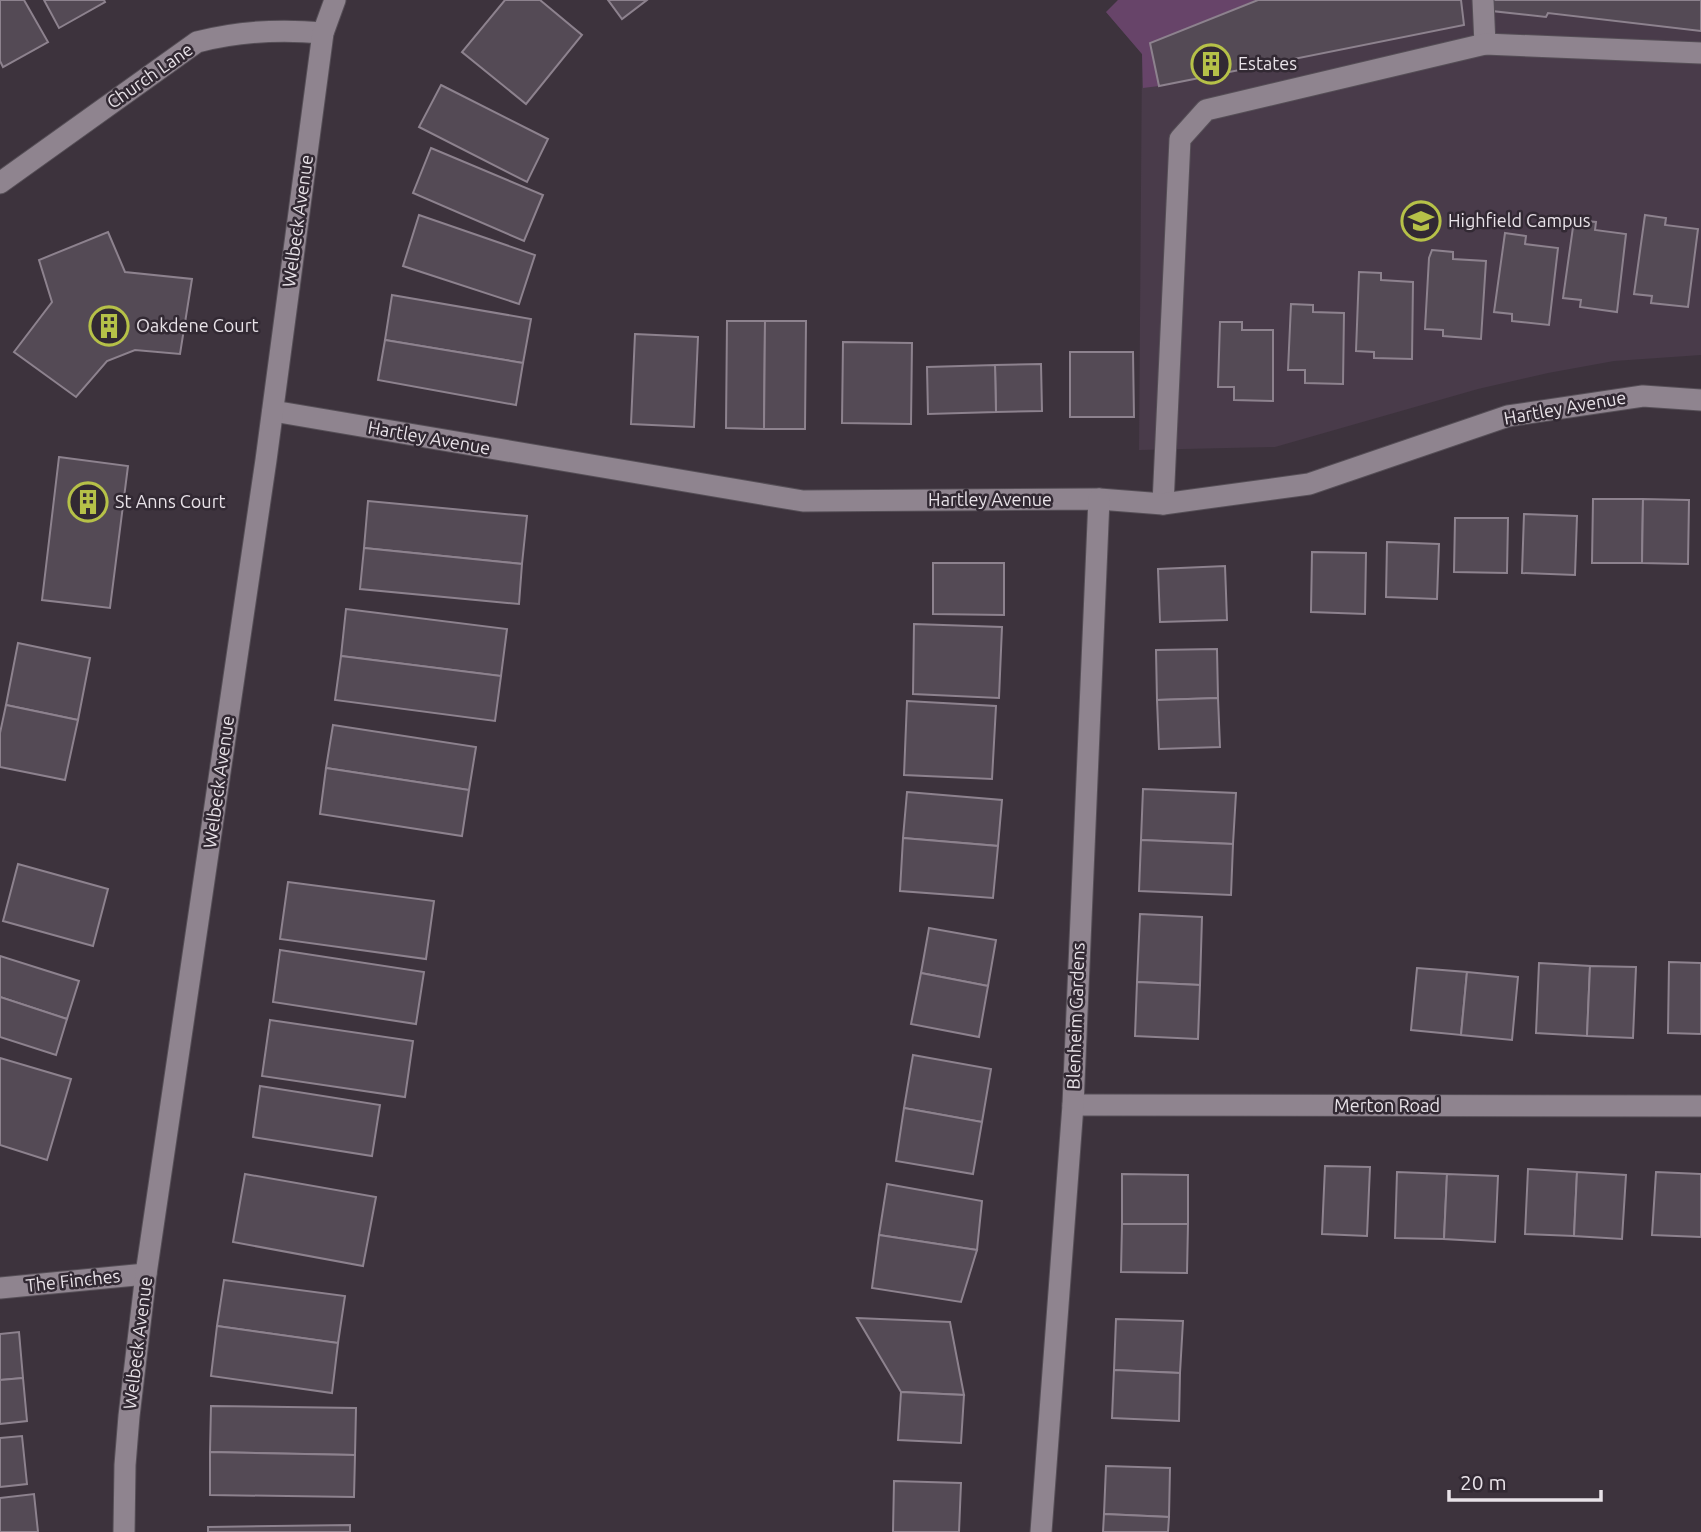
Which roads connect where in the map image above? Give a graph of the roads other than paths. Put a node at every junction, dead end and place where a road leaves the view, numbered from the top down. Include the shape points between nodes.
1 (335, 0) edge
2 (1483, 0) edge
3 (323, 33) junction
4 (1485, 44) junction
5 (1701, 52) edge
6 (0, 183) edge
7 (1701, 400) edge
8 (273, 411) junction
9 (1098, 499) junction
10 (1163, 504) junction
11 (1073, 1105) junction
12 (1701, 1106) edge
13 (146, 1274) junction
14 (0, 1288) edge
15 (124, 1532) edge
16 (1041, 1532) edge

1 - 3 street, Welbeck Avenue
2 - 4 street
3 - 6 street, Church Lane via 274,30 197,42
3 - 8 street, Welbeck Avenue
4 - 5 street
4 - 10 street via 1206,110 1180,139
7 - 10 street, Hartley Avenue via 1643,396 1508,416 1309,484
8 - 9 street, Hartley Avenue via 803,501
8 - 13 street, Welbeck Avenue
9 - 10 street, Hartley Avenue
9 - 11 street, Blenheim Gardens
11 - 12 street, Merton Road
11 - 16 street, Blenheim Gardens
13 - 14 street, The Finches
13 - 15 street, Welbeck Avenue via 128,1429

